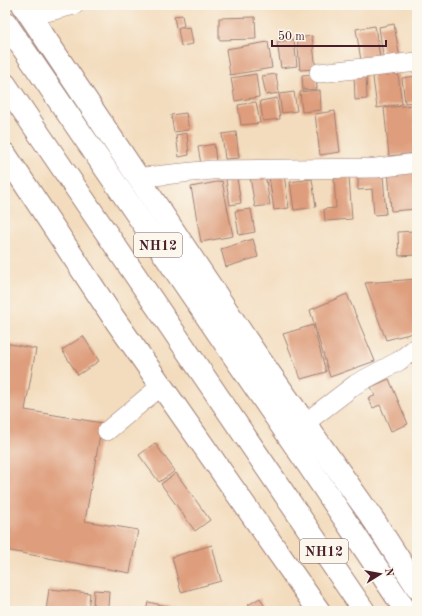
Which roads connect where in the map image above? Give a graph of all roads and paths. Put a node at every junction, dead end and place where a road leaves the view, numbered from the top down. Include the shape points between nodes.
1 (74, 5) edge
2 (27, 10) edge
3 (5, 22) edge
4 (417, 62) edge
5 (319, 73) dead end
6 (5, 84) edge
7 (5, 154) edge
8 (417, 163) edge
9 (139, 179) junction
10 (417, 347) edge
11 (161, 386) junction
12 (305, 423) junction
13 (107, 431) dead end
14 (417, 587) edge
15 (318, 611) edge
16 (364, 611) edge
17 (406, 611) edge

1 - 2 street
2 - 9 main road
3 - 17 main road, NH12
4 - 5 street
6 - 16 main road, NH12
7 - 11 main road
8 - 9 street via 376,168 212,170
9 - 12 main road
10 - 12 street via 400,361 356,384
11 - 13 street
11 - 15 main road
12 - 14 main road

